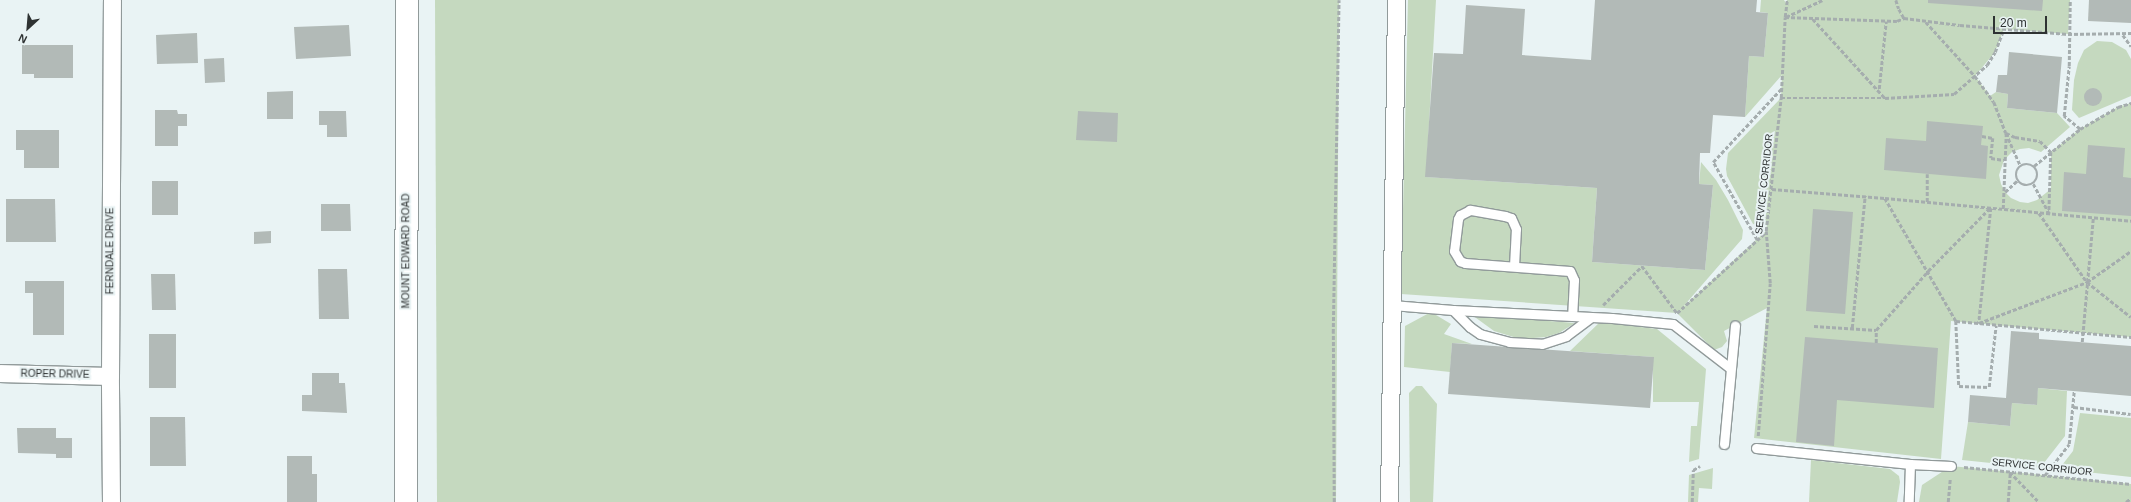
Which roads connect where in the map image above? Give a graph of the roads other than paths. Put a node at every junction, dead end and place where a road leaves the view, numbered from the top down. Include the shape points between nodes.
1 (112, 0) edge
2 (407, 0) edge
3 (1396, 0) edge
4 (1514, 266) junction
5 (1392, 305) junction
6 (1453, 310) junction
7 (1572, 316) junction
8 (1591, 317) junction
9 (1735, 326) dead end
10 (1730, 368) junction
11 (0, 373) edge
12 (110, 376) junction
13 (1724, 444) dead end
14 (1756, 448) road end
15 (1910, 464) junction
16 (1951, 466) road end
17 (111, 502) edge
18 (406, 502) edge
19 (1388, 502) edge
20 (1909, 502) edge

1 - 12 street, FERNDALE DRIVE
2 - 18 street, MOUNT EDWARD ROAD
3 - 5 street
4 - 4 lane via 1460,261 1454,251 1460,215 1470,210 1511,218 1516,229
4 - 7 lane via 1570,271 1574,280
5 - 6 lane
5 - 19 street
6 - 7 lane
6 - 8 lane via 1480,334 1509,342 1542,344 1566,336
7 - 8 lane
8 - 10 lane via 1673,324
9 - 10 lane
10 - 13 lane
11 - 12 street, ROPER DRIVE
12 - 17 street, FERNDALE DRIVE
14 - 15 lane
15 - 16 lane
15 - 20 lane

